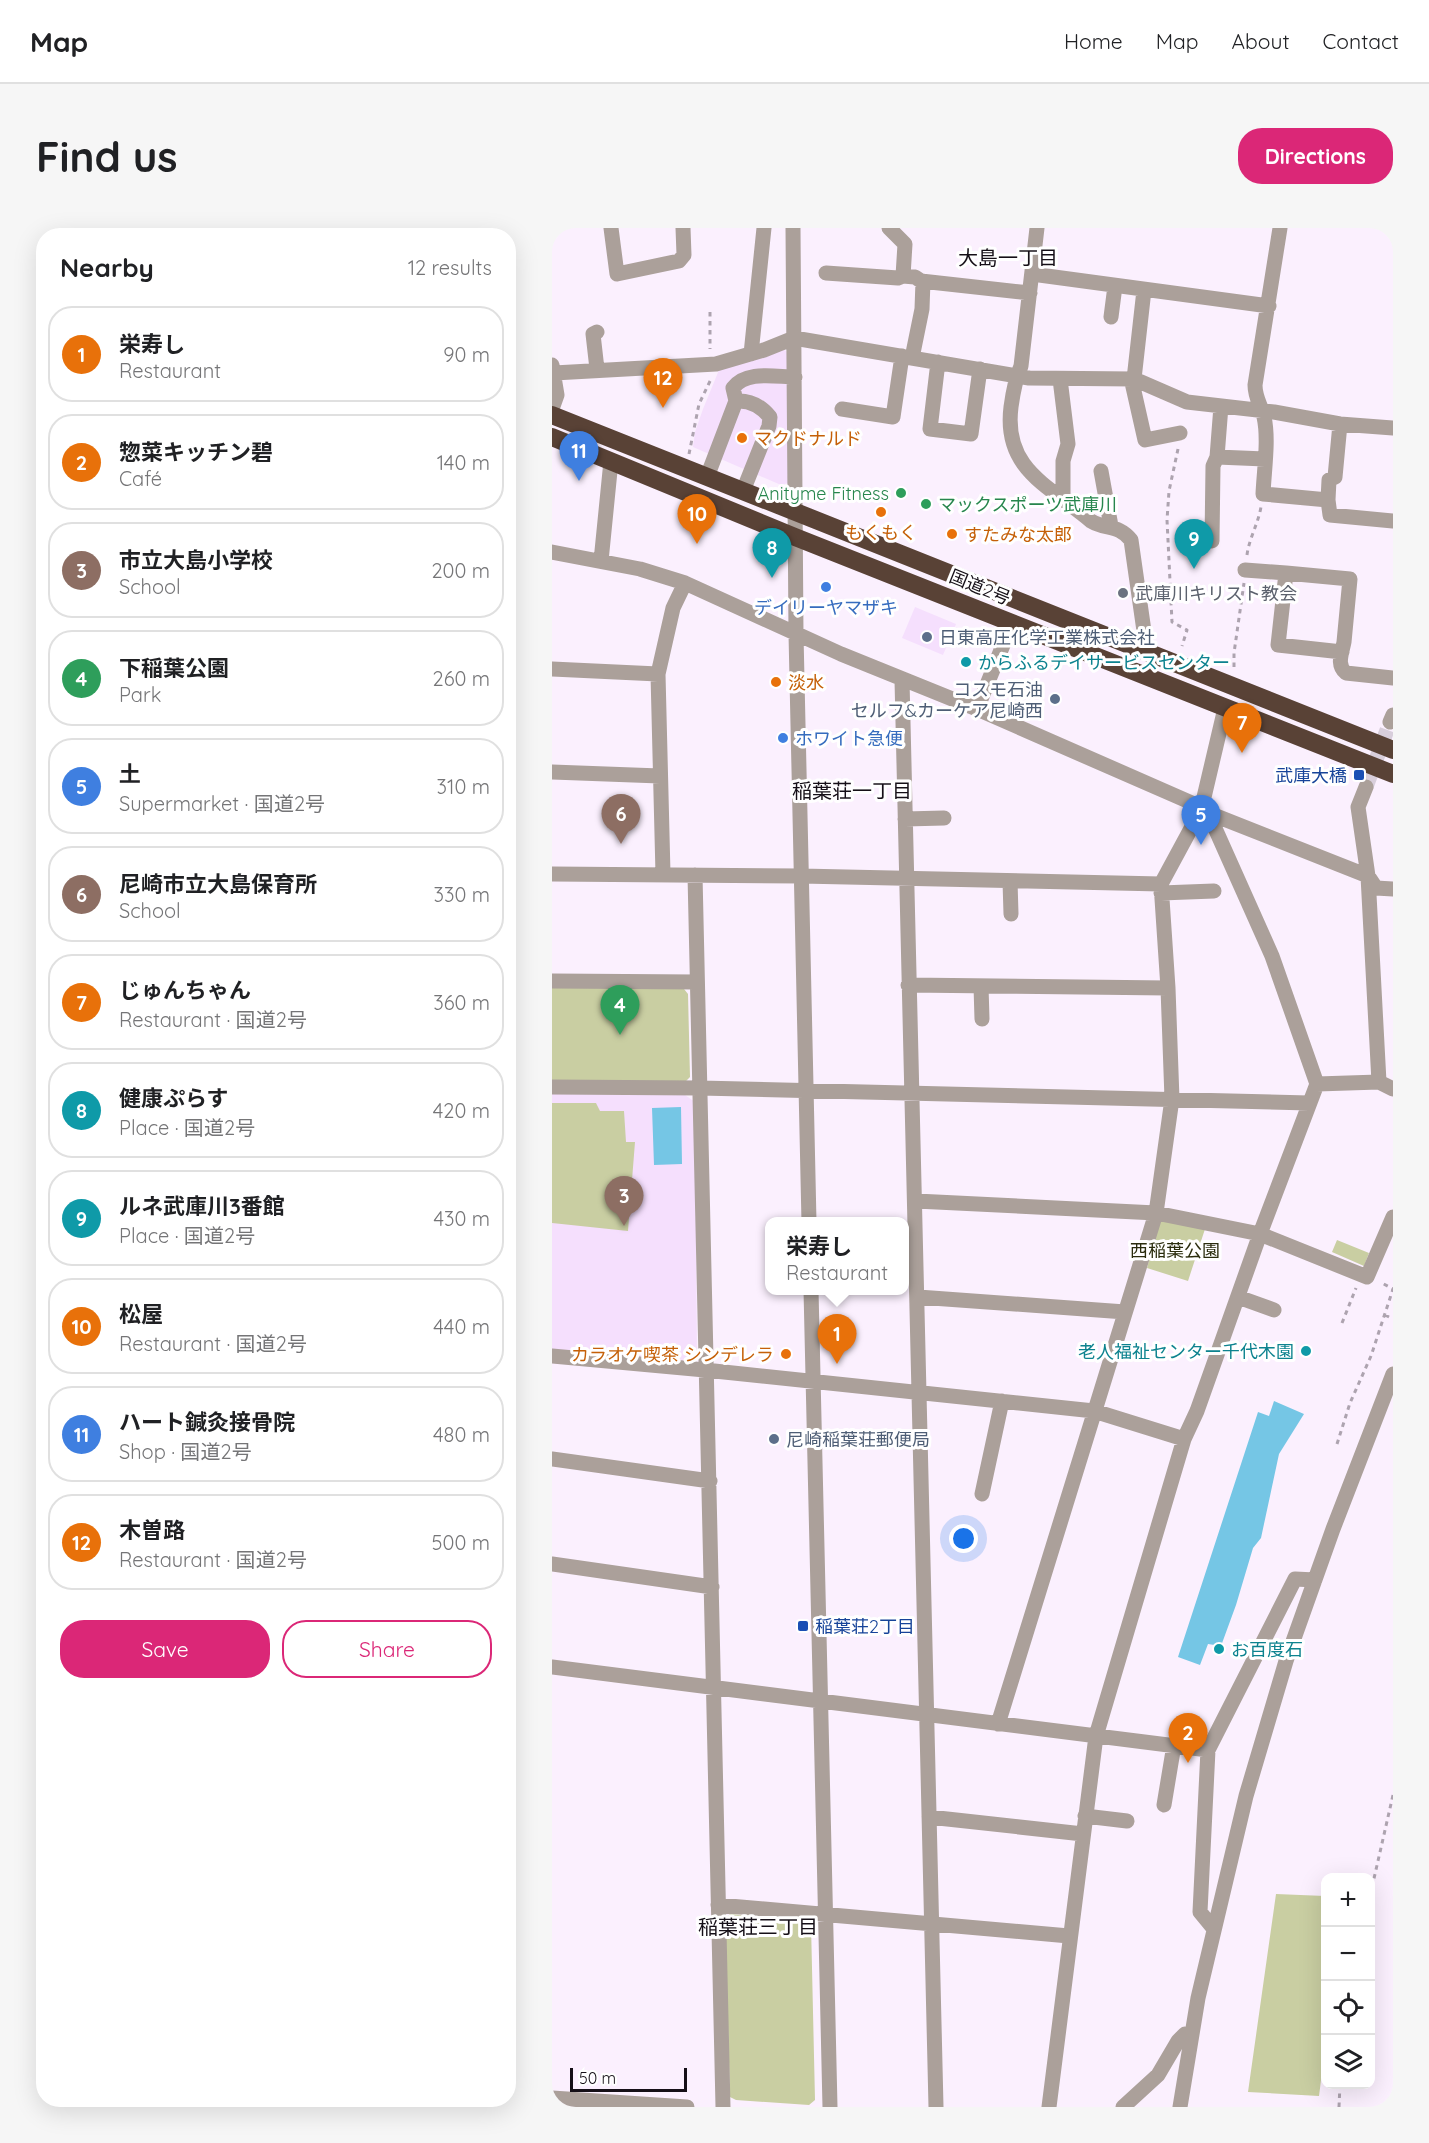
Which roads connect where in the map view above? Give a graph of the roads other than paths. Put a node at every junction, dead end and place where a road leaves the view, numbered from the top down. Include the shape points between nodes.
1 (611, 228) edge
2 (683, 228) edge
3 (764, 228) edge
4 (793, 228) edge
5 (890, 228) edge
6 (1037, 228) edge
7 (1280, 228) edge
8 (826, 273) dead end
9 (1032, 274) junction
10 (903, 276) junction
11 (922, 281) junction
12 (1115, 286) junction
13 (1144, 290) junction
14 (1030, 293) junction
15 (1269, 306) junction
16 (1111, 317) dead end
17 (597, 332) dead end
18 (794, 338) junction
19 (751, 354) junction
20 (907, 357) junction
21 (938, 362) junction
22 (553, 369) edge
23 (597, 369) junction
24 (980, 369) junction
25 (1017, 375) junction
26 (795, 377) junction
27 (1132, 378) junction
28 (1060, 379) junction
29 (736, 401) junction
30 (1221, 406) junction
31 (552, 409) edge
32 (842, 409) dead end
33 (1261, 410) junction
34 (552, 415) edge
35 (1340, 424) junction
36 (1393, 428) edge
37 (1180, 433) road end
38 (552, 437) edge
39 (1217, 457) junction
40 (1265, 459) junction
41 (611, 460) junction
42 (1101, 471) dead end
43 (707, 477) junction
44 (743, 491) junction
45 (1063, 500) junction
46 (1328, 500) junction
47 (796, 512) junction
48 (1393, 521) edge
49 (1111, 526) junction
50 (795, 537) junction
51 (1212, 542) dead end
52 (552, 552) edge
53 (601, 561) junction
54 (1245, 570) dead end
55 (1287, 573) junction
56 (685, 583) junction
57 (1012, 623) junction
58 (795, 634) junction
59 (1137, 648) junction
60 (1342, 652) junction
61 (552, 669) edge
62 (658, 674) junction
63 (1393, 678) edge
64 (902, 680) junction
65 (1225, 708) junction
66 (977, 709) junction
67 (1393, 750) edge
68 (552, 772) edge
69 (1393, 774) edge
70 (660, 776) junction
71 (1366, 787) tunnel mouth
72 (1201, 810) junction
73 (944, 818) dead end
74 (906, 819) junction
75 (552, 874) edge
76 (663, 874) junction
77 (695, 875) junction
78 (801, 876) junction
79 (1368, 876) junction
80 (907, 879) junction
81 (1010, 881) junction
82 (1161, 889) junction
83 (1393, 889) edge
84 (1214, 891) dead end
85 (1011, 914) dead end
86 (552, 981) edge
87 (697, 982) junction
88 (908, 985) junction
89 (981, 986) junction
90 (1168, 988) junction
91 (982, 1019) dead end
92 (1317, 1084) junction
93 (1386, 1086) edge
94 (552, 1087) edge
95 (700, 1088) junction
96 (806, 1090) junction
97 (912, 1092) junction
98 (1172, 1099) junction
99 (1309, 1103) junction
100 (916, 1201) junction
101 (1156, 1213) junction
102 (809, 1217) edge
103 (1393, 1217) edge
104 (1260, 1234) junction
105 (811, 1295) edge
106 (918, 1297) junction
107 (1238, 1297) junction
108 (1274, 1310) dead end
109 (1125, 1312) junction
110 (552, 1356) edge
111 (705, 1370) junction
112 (1393, 1374) edge
113 (813, 1382) junction
114 (920, 1392) junction
115 (1002, 1401) junction
116 (1094, 1411) junction
117 (1185, 1439) junction
118 (552, 1459) edge
119 (710, 1481) junction
120 (982, 1494) dead end
121 (552, 1564) edge
122 (1315, 1580) junction
123 (712, 1587) junction
124 (552, 1667) edge
125 (715, 1688) junction
126 (821, 1701) junction
127 (927, 1715) junction
128 (998, 1724) junction
129 (1096, 1736) junction
130 (1174, 1746) junction
131 (1208, 1750) junction
132 (1164, 1804) dead end
133 (1085, 1816) junction
134 (929, 1818) junction
135 (1127, 1821) dead end
136 (1083, 1834) junction
137 (718, 1905) junction
138 (825, 1915) junction
139 (932, 1924) junction
140 (1214, 1929) junction
141 (1069, 1936) junction
142 (1191, 2036) junction
143 (552, 2098) edge
144 (687, 2107) edge
145 (723, 2107) edge
146 (830, 2107) edge
147 (936, 2107) edge
148 (1049, 2107) edge
149 (1123, 2107) edge
150 (1180, 2107) edge

1 - 2 street via 617,274 679,261 684,255
3 - 19 street
4 - 18 street
5 - 10 street via 905,244
6 - 9 street
7 - 15 street
8 - 10 street
9 - 12 street
9 - 14 street
10 - 11 street
11 - 14 street
11 - 20 street via 922,309
12 - 13 street
12 - 16 street
13 - 15 street
13 - 27 street
14 - 25 street
15 - 33 street via 1255,385
17 - 23 street via 593,334
18 - 19 street
18 - 20 street
18 - 26 street
19 - 23 street via 713,364
20 - 21 street
20 - 32 street via 893,417
21 - 24 street
21 - 24 street via 930,429 971,434
22 - 23 street
22 - 31 street via 557,394
24 - 25 street
25 - 28 street
25 - 45 street via 1009,427 1015,451 1027,471
26 - 29 street via 744,378 733,388
26 - 47 street
27 - 28 street
27 - 30 street via 1187,402
27 - 37 street via 1145,440
28 - 45 street via 1068,444 1063,461
29 - 43 street
29 - 44 street via 755,404 770,417
30 - 33 street
30 - 39 street
33 - 35 street
33 - 40 street
34 - 43 highway, 国道2号
35 - 36 street
35 - 46 street via 1335,477 1329,480
38 - 41 highway, 国道2号
39 - 40 street
39 - 51 street via 1213,466
40 - 46 street via 1263,494
41 - 50 highway, 国道2号
41 - 53 street
42 - 49 street
43 - 44 highway, 国道2号
44 - 47 highway, 国道2号
45 - 49 street via 1096,524
46 - 48 street via 1330,515
47 - 50 street
47 - 59 highway, 国道2号
49 - 59 street via 1126,535 1133,548 1144,631
50 - 57 highway, 国道2号
50 - 58 street
52 - 53 street
53 - 56 street
54 - 55 street
55 - 60 street via 1350,579
55 - 60 street via 1278,645
56 - 58 street
56 - 62 street via 673,608
57 - 65 highway, 国道2号
57 - 66 street
58 - 64 street
58 - 78 street
59 - 67 highway, 国道2号
60 - 63 street via 1341,669 1346,673
61 - 62 street
62 - 70 street
64 - 66 street
64 - 74 street
65 - 69 highway, 国道2号
65 - 72 street
66 - 72 street
68 - 70 street
70 - 76 street
71 - 79 street via 1359,807
72 - 79 street
72 - 82 street
72 - 92 street via 1214,826 1272,956
73 - 74 street
74 - 80 street
75 - 76 street
76 - 77 street
77 - 78 street
77 - 87 street
78 - 80 street
78 - 96 street
79 - 83 street via 1376,888
79 - 93 street
80 - 81 street
80 - 88 street
81 - 82 street
81 - 85 street
82 - 84 street
82 - 90 street
86 - 87 street
87 - 95 street
88 - 89 street
88 - 97 street
89 - 90 street
89 - 91 street
90 - 98 street
92 - 93 street
92 - 99 street
94 - 95 street
95 - 96 street
95 - 111 street
96 - 97 street
96 - 102 street
97 - 98 street
97 - 100 street
98 - 99 street
98 - 101 street
99 - 104 street
100 - 101 street
100 - 106 street
101 - 104 street
101 - 109 street
103 - 104 street via 1367,1277
104 - 107 street
105 - 113 street
106 - 109 street
106 - 114 street
107 - 108 street
107 - 117 street
109 - 116 street
110 - 111 street
111 - 113 street
111 - 119 street
112 - 122 street
113 - 114 street
113 - 126 street
114 - 115 street
114 - 127 street
115 - 116 street
115 - 120 street
116 - 117 street
116 - 128 street
117 - 129 street
118 - 119 street
119 - 123 street
121 - 123 street
122 - 131 street via 1295,1579
122 - 140 street via 1246,1796
123 - 125 street
124 - 125 street
125 - 126 street
125 - 137 street
126 - 127 street
126 - 138 street
127 - 128 street
127 - 134 street
128 - 129 street
129 - 130 street
129 - 133 street
130 - 131 street
130 - 132 street
131 - 140 street via 1200,1912
133 - 135 street
133 - 136 street
134 - 136 street
134 - 139 street
136 - 141 street
137 - 138 street
137 - 145 street
138 - 139 street
138 - 146 street
139 - 141 street
139 - 147 street
140 - 142 street
141 - 148 street
142 - 149 street via 1185,2034 1178,2041 1158,2075
142 - 150 street
143 - 144 street

